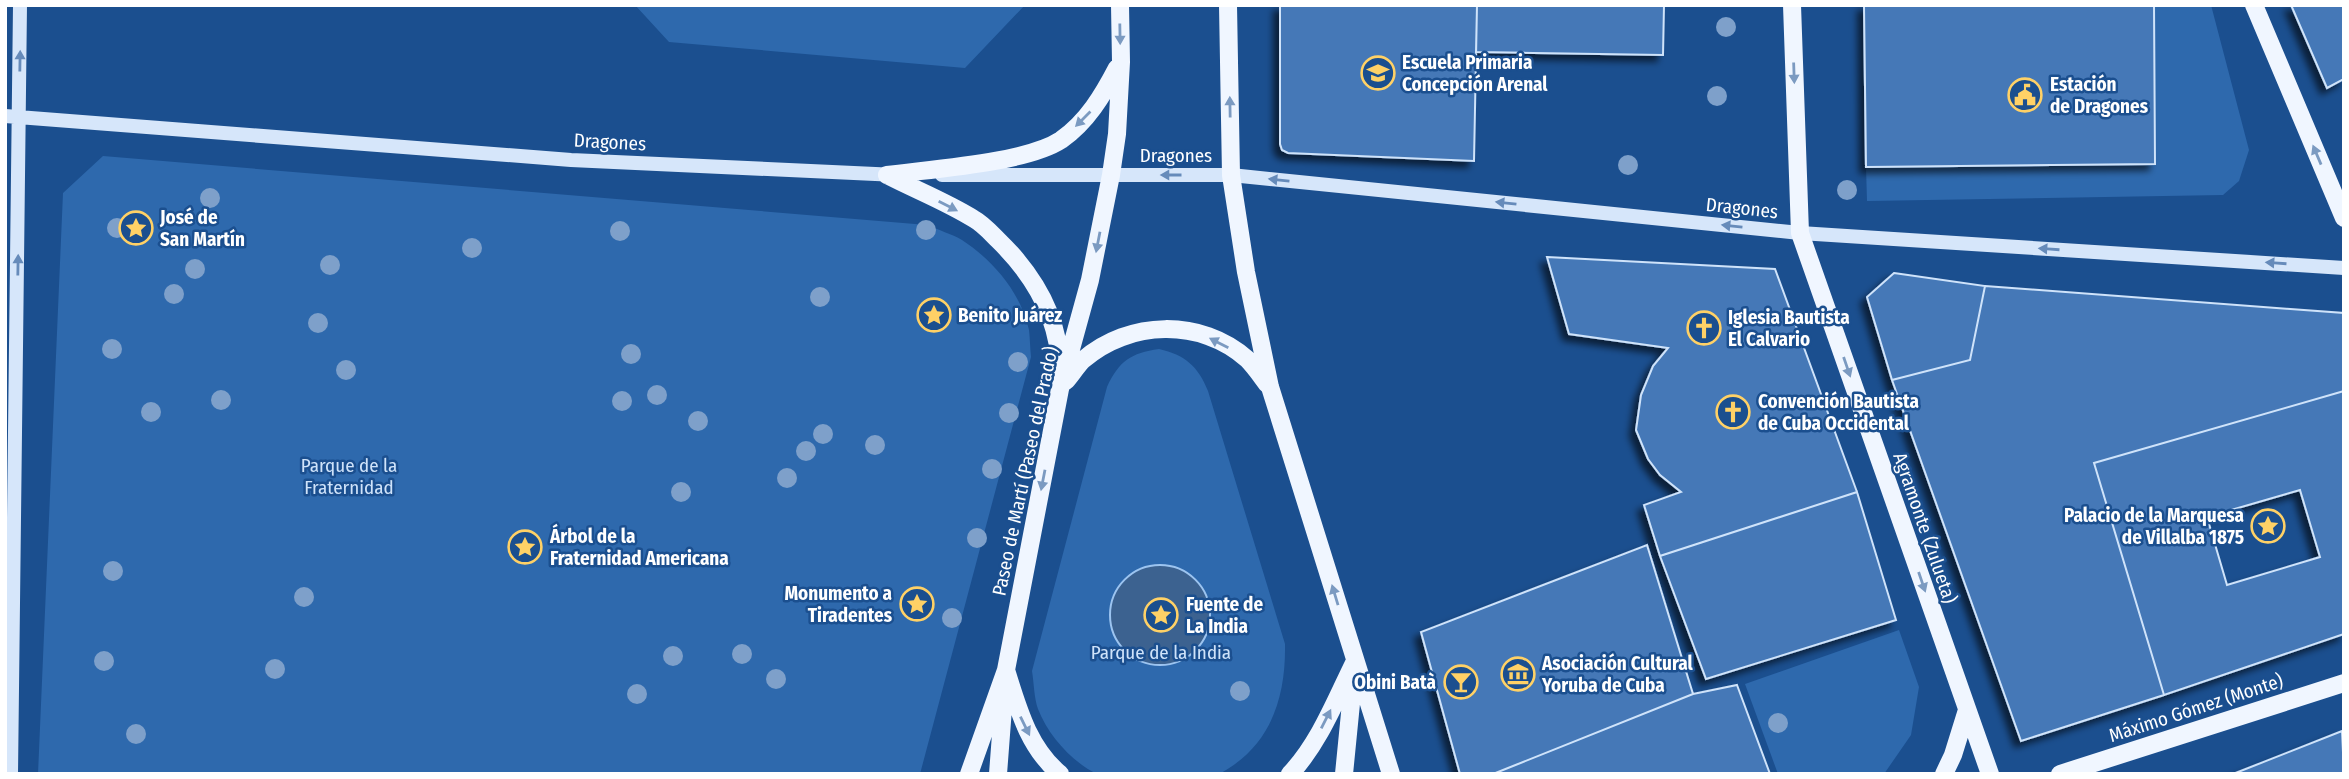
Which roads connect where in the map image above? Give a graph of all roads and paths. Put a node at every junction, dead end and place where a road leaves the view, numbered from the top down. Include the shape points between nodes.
1 (20, 5) edge
2 (1120, 5) edge
3 (1228, 5) edge
4 (1792, 5) edge
5 (2254, 5) edge
6 (1121, 62) junction
7 (12, 117) edge
8 (1111, 174) junction
9 (887, 175) junction
10 (1231, 175) junction
11 (2344, 218) edge
12 (1800, 233) junction
13 (2344, 268) edge
14 (1270, 387) junction
15 (1060, 389) junction
16 (1355, 660) junction
17 (1006, 670) junction
18 (2344, 683) edge
19 (1967, 710) junction
20 (11, 774) edge
21 (969, 774) edge
22 (998, 774) edge
23 (1060, 774) edge
24 (1290, 774) edge
25 (1344, 774) edge
26 (1391, 774) edge
27 (1944, 774) edge
28 (1990, 774) edge
29 (2060, 774) edge

7 -> 1 main road
2 -> 6 main road, Paseo de Martí (Paseo del Prado)
10 -> 3 main road
4 -> 12 main road, Agramonte (Zulueta)
11 -> 5 main road
6 - 8 main road, Paseo de Martí (Paseo del Prado)
6 -> 9 main road via 1092,110 1060,141 1017,156
7 - 9 main road, Dragones via 571,160
20 -> 7 main road
8 - 9 main road, Dragones
10 -> 8 main road, Dragones
8 -> 15 main road, Paseo de Martí (Paseo del Prado) via 1090,280
9 -> 15 main road via 976,220 1016,257 1050,312 1059,344
12 -> 10 main road, Dragones
10 - 14 main road
13 -> 12 main road, Dragones
12 -> 19 main road, Agramonte (Zulueta)
14 -> 15 main road via 1247,359 1217,340 1182,330 1146,329 1112,341 1083,361
16 -> 14 main road
15 -> 17 main road, Paseo de Martí (Paseo del Prado)
24 -> 16 main road via 1322,728
16 - 25 main road
16 - 26 main road
17 - 21 main road, Paseo de Martí (Paseo del Prado)
17 - 22 main road
17 -> 23 main road via 1022,721 1036,747
18 - 29 main road, Máximo Gómez (Monte)
19 - 27 main road
19 - 28 main road, Agramonte (Zulueta)

